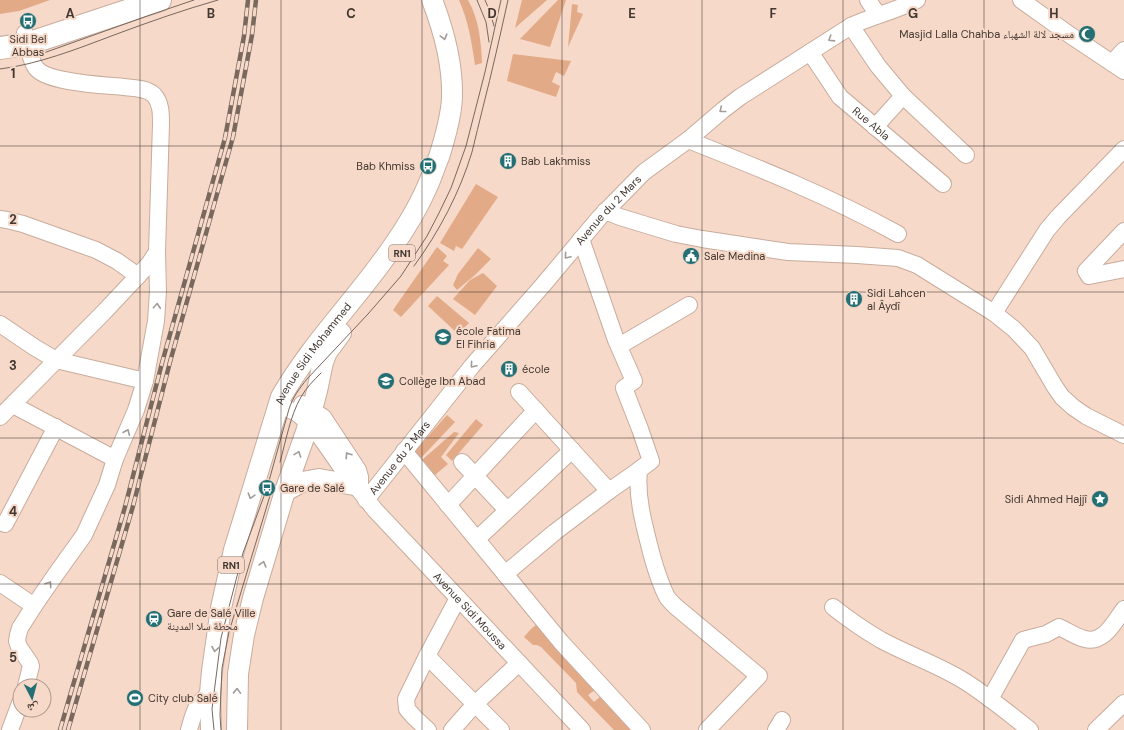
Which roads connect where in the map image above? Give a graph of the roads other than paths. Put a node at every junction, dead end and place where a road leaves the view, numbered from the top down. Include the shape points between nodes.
1 (121, 0) edge
2 (160, 0) edge
3 (432, 0) edge
4 (446, 0) edge
5 (868, 0) edge
6 (917, 0) edge
7 (1021, 0) edge
8 (878, 15) junction
9 (851, 26) junction
10 (0, 36) edge
11 (26, 39) junction
12 (0, 48) edge
13 (1124, 50) edge
14 (810, 52) junction
15 (1118, 67) edge
16 (903, 96) junction
17 (875, 127) junction
18 (688, 140) junction
19 (1124, 149) edge
20 (966, 155) dead end
21 (943, 184) dead end
22 (605, 211) junction
23 (0, 219) edge
24 (1124, 232) edge
25 (898, 234) dead end
26 (581, 239) junction
27 (157, 252) junction
28 (1124, 268) edge
29 (138, 276) junction
30 (689, 305) dead end
31 (994, 312) junction
32 (0, 324) edge
33 (619, 346) junction
34 (56, 360) junction
35 (145, 381) junction
36 (519, 392) dead end
37 (280, 401) junction
38 (13, 405) junction
39 (315, 410) junction
40 (536, 410) junction
41 (0, 417) edge
42 (56, 427) junction
43 (1124, 435) edge
44 (572, 450) junction
45 (404, 451) junction
46 (115, 459) junction
47 (462, 462) dead end
48 (640, 470) junction
49 (476, 477) junction
50 (285, 491) junction
51 (609, 491) junction
52 (360, 492) junction
53 (448, 505) junction
54 (507, 510) junction
55 (5, 524) dead end
56 (477, 540) junction
57 (505, 574) junction
58 (0, 583) edge
59 (458, 598) junction
60 (34, 606) junction
61 (833, 607) dead end
62 (1124, 609) edge
63 (427, 656) junction
64 (519, 663) junction
65 (28, 678) edge
66 (210, 692) junction
67 (990, 699) junction
68 (1124, 703) edge
69 (475, 704) junction
70 (15, 718) edge
71 (714, 728) edge
72 (10, 730) edge
73 (189, 730) edge
74 (210, 730) edge
75 (237, 730) edge
76 (428, 730) edge
77 (452, 730) edge
78 (501, 730) edge
79 (582, 730) edge
80 (642, 730) edge
81 (1030, 730) edge
82 (1096, 730) edge

1 - 11 highway
2 - 11 highway
3 -> 37 main road, Avenue Sidi Mohammed / RN1 via 448,56 452,99 444,140 428,185 415,211 381,263 316,345 291,380
4 - 39 main road, Avenue Sidi Mohammed / RN1 via 458,38 465,85 455,146 436,191 409,242 327,352
5 - 8 street
6 - 8 street, Avenue du 2 Mars
7 - 15 street
8 - 9 street, Avenue du 2 Mars
9 -> 14 street, Avenue du 2 Mars
9 - 16 street via 878,66
10 - 11 highway
11 - 12 highway
11 - 27 street via 35,67 48,76 76,82 135,88 155,96 160,104
13 - 15 street
14 - 17 street, Rue Abla via 840,97
14 -> 18 street, Avenue du 2 Mars via 740,97
16 - 17 street
16 - 20 street
17 - 21 street, Rue Abla
18 - 22 street, Avenue du 2 Mars via 644,172
18 - 25 street via 836,202
19 - 31 street via 1058,217
22 - 26 street, Avenue du 2 Mars
22 - 31 street via 676,234 702,239 788,252 898,258 917,264
23 - 29 street via 23,224 96,250
24 - 28 street via 1086,271 1089,276
26 - 33 street
26 -> 45 street, Avenue du 2 Mars via 472,366
27 - 29 street
35 -> 27 street via 156,321
29 - 34 street
30 - 33 street
31 - 43 street via 1032,348 1062,397 1086,416
32 - 34 street
33 - 48 street via 634,381 624,388 651,461
34 - 35 street
34 - 38 street
46 -> 35 street via 136,410
36 - 40 street
37 - 39 street, Avenue Sidi Moussa via 295,412
37 -> 66 main road, Avenue Sidi Mohammed / RN1 via 234,550 221,608
38 - 41 street
38 - 42 street
50 -> 39 main road, Avenue Sidi Mohammed / RN1
39 - 52 street, Avenue Sidi Moussa via 321,438
40 - 44 street
40 - 49 street
42 - 46 street
42 - 55 street
44 - 51 street
44 - 54 street
45 - 52 street, Avenue du 2 Mars
45 - 53 street
60 -> 46 street via 84,535
47 - 49 street
48 - 51 street
48 - 71 street via 639,495 646,534 658,577 668,599 759,676
49 - 53 street
49 - 54 street
50 - 52 main road via 302,482 319,479
75 -> 50 main road, Avenue Sidi Mohammed / RN1 via 238,674 244,635
51 - 57 street
52 - 59 street, Avenue Sidi Moussa
53 - 56 street
54 - 56 street
56 - 57 street
57 - 80 street via 561,642
58 - 60 street
59 - 63 street
59 - 64 street, Avenue Sidi Moussa
60 - 65 street via 18,635 19,647 31,666
61 - 67 street via 881,640 950,672
62 - 67 street via 1100,638 1084,639 1059,627 1046,634 1023,640
63 - 69 street
63 - 76 street via 405,704
64 - 69 street
64 - 79 street, Avenue Sidi Moussa
66 - 73 street via 196,707
66 - 74 main road, Avenue Sidi Mohammed / RN1
67 - 81 street
68 - 82 street
69 - 77 street
69 - 78 street
70 - 72 street

